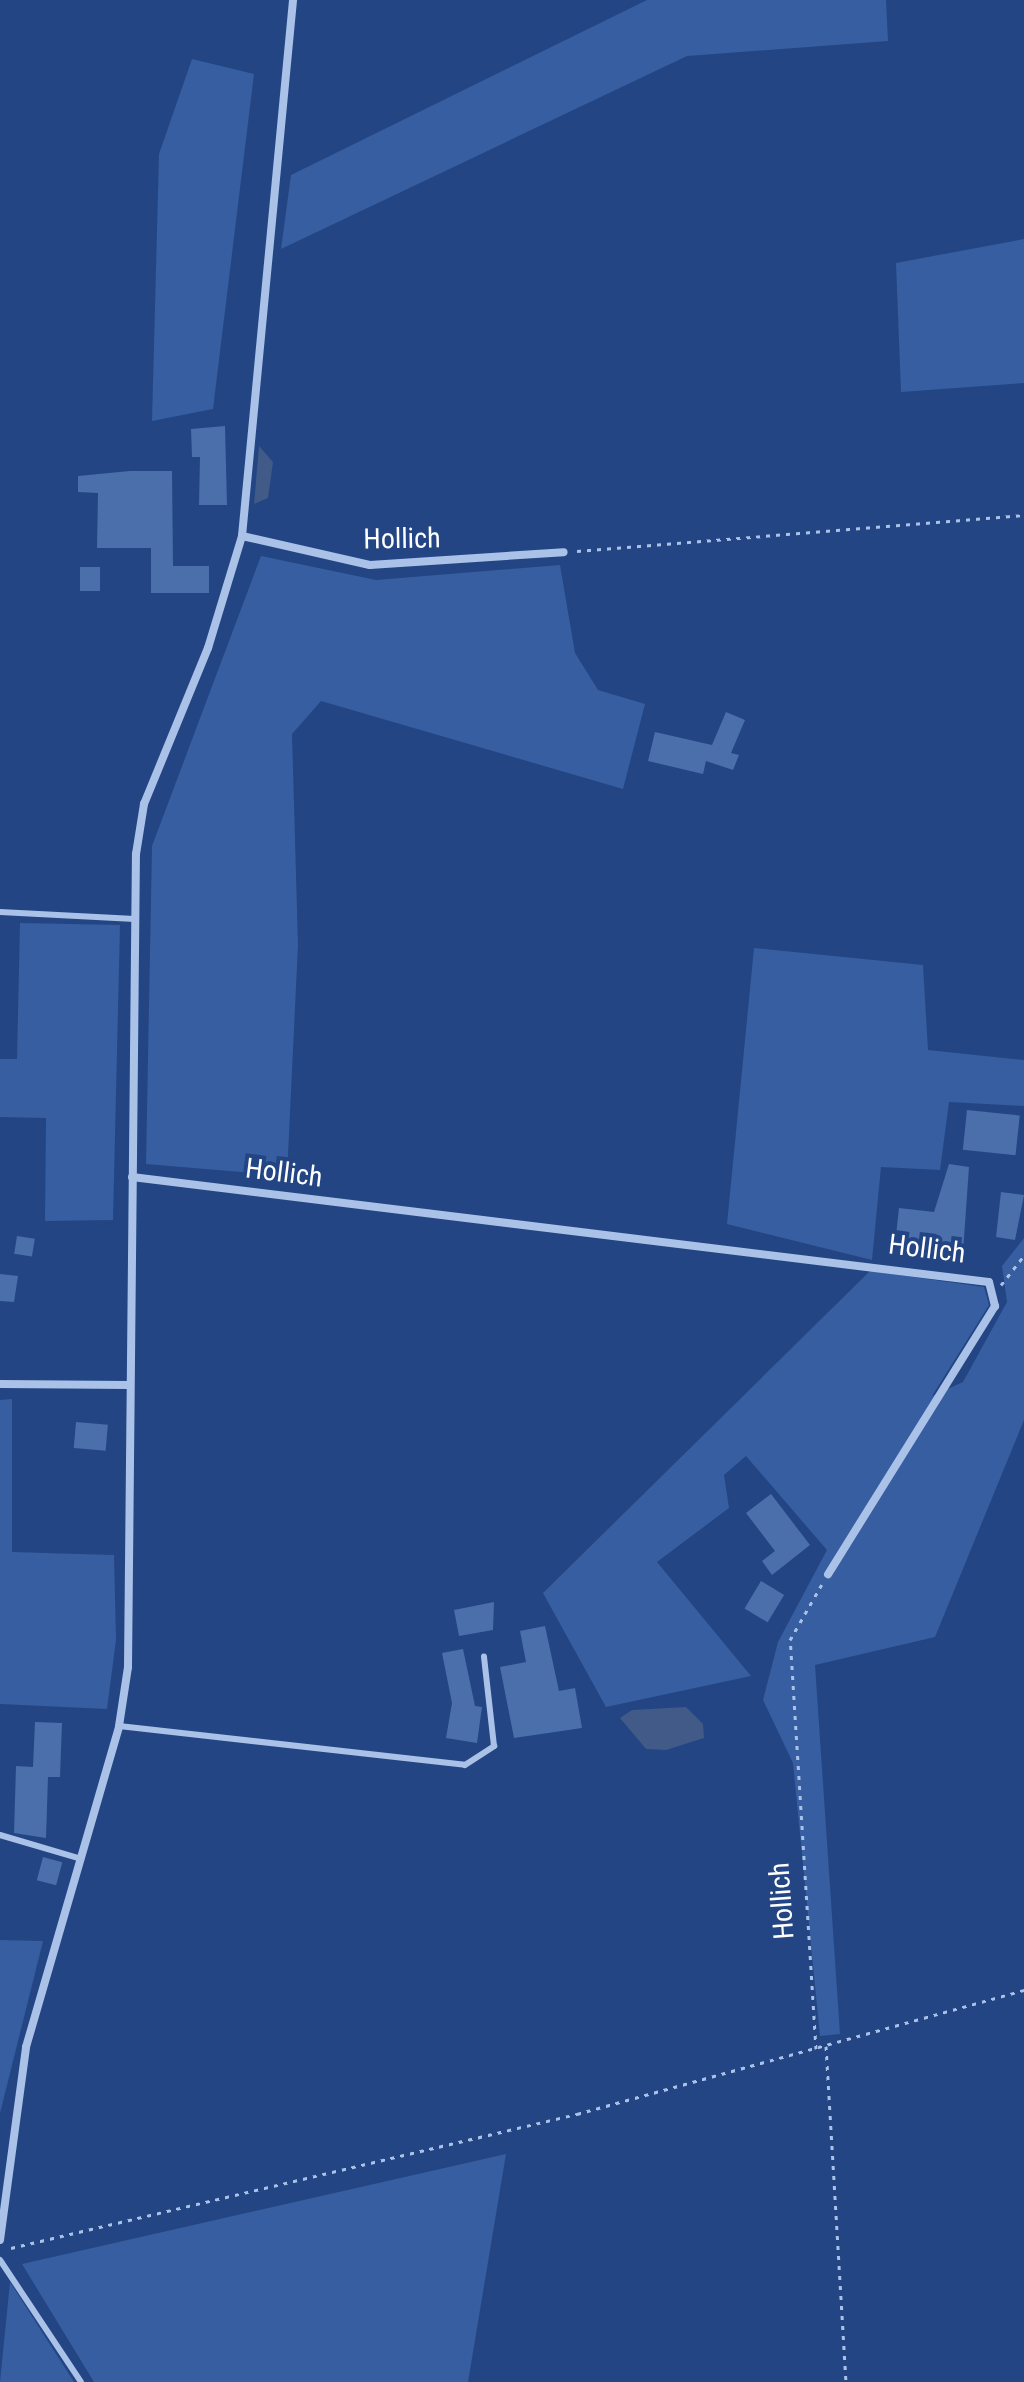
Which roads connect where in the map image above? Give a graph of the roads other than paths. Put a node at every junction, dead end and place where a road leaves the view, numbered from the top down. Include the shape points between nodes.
1 (293, 0) edge
2 (242, 536) junction
3 (564, 552) road end
4 (0, 912) edge
5 (135, 919) junction
6 (132, 1177) junction
7 (0, 1384) edge
8 (130, 1385) junction
9 (828, 1574) road end
10 (484, 1657) dead end
11 (119, 1726) junction
12 (0, 1835) edge
13 (78, 1858) junction
14 (0, 2240) edge
15 (0, 2260) edge
16 (81, 2382) edge

1 - 2 street
2 - 3 street, Hollich via 370,565
2 - 5 street via 208,648 144,804
4 - 5 lane
5 - 6 street
6 - 8 street
6 - 9 street, Hollich via 980,1277 994,1288 995,1306
7 - 8 street
8 - 11 street via 128,1667
10 - 11 lane via 494,1746 465,1765
11 - 13 street
12 - 13 lane
13 - 14 street via 26,2047
15 - 16 lane

